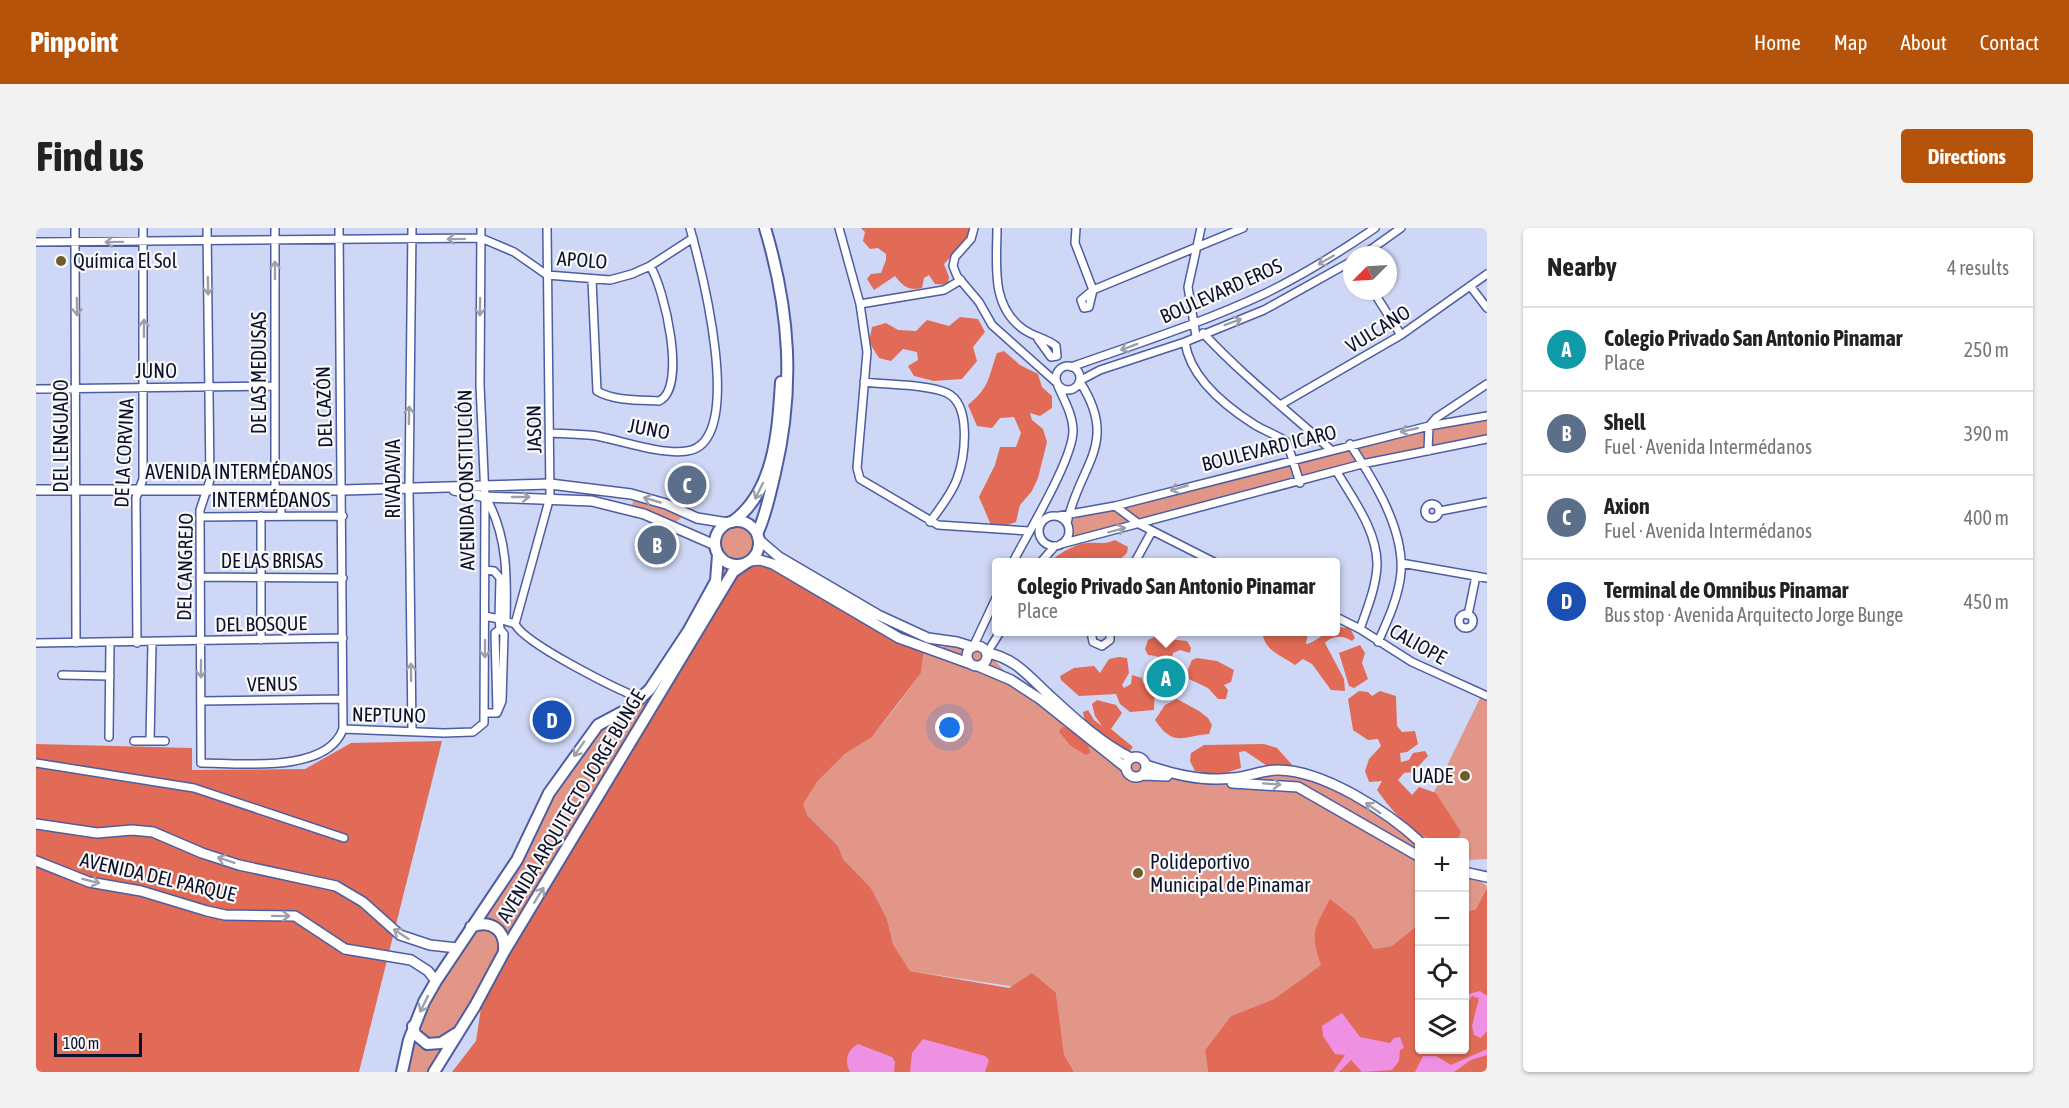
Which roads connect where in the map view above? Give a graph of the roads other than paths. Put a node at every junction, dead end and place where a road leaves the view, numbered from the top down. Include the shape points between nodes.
1 (75, 228) edge
2 (143, 228) edge
3 (207, 228) edge
4 (275, 228) edge
5 (339, 228) edge
6 (412, 228) edge
7 (481, 228) edge
8 (547, 228) edge
9 (690, 228) edge
10 (759, 228) edge
11 (765, 228) edge
12 (839, 228) edge
13 (974, 228) edge
14 (997, 228) edge
15 (1076, 228) edge
16 (1201, 228) edge
17 (1243, 228) edge
18 (1375, 228) edge
19 (1401, 228) edge
20 (481, 238) junction
21 (693, 238) junction
22 (339, 240) junction
23 (412, 240) junction
24 (143, 241) junction
25 (275, 241) junction
26 (36, 242) edge
27 (207, 242) junction
28 (76, 243) junction
29 (1376, 246) edge
30 (1196, 248) junction
31 (650, 266) junction
32 (1343, 266) edge
33 (547, 274) junction
34 (1487, 274) edge
35 (592, 280) junction
36 (961, 280) junction
37 (1471, 287) junction
38 (1379, 300) edge
39 (860, 304) junction
40 (1487, 308) edge
41 (1192, 324) junction
42 (1199, 335) junction
43 (1401, 335) junction
44 (1038, 339) dead end
45 (1185, 342) junction
46 (1071, 367) junction
47 (1081, 381) junction
48 (864, 382) junction
49 (1487, 384) edge
50 (1058, 385) junction
51 (275, 386) junction
52 (144, 387) junction
53 (78, 388) junction
54 (209, 388) junction
55 (36, 389) edge
56 (1280, 405) junction
57 (1487, 416) edge
58 (1429, 426) junction
59 (551, 432) junction
60 (1487, 440) edge
61 (1350, 444) junction
62 (1330, 449) junction
63 (1428, 451) junction
64 (1293, 459) junction
65 (1362, 464) junction
66 (1337, 472) junction
67 (1300, 483) junction
68 (550, 484) junction
69 (484, 485) junction
70 (409, 488) junction
71 (443, 488) junction
72 (209, 489) junction
73 (36, 490) edge
74 (275, 490) junction
75 (343, 490) junction
76 (78, 491) junction
77 (138, 491) junction
78 (631, 494) junction
79 (485, 497) junction
80 (550, 497) junction
81 (1487, 502) edge
82 (1115, 506) junction
83 (627, 510) junction
84 (1440, 511) dead end
85 (689, 514) junction
86 (1069, 515) junction
87 (261, 516) junction
88 (281, 516) junction
89 (343, 516) junction
90 (1059, 516) junction
91 (200, 518) junction
92 (730, 522) junction
93 (930, 522) junction
94 (1041, 522) junction
95 (1067, 523) junction
96 (1139, 524) junction
97 (684, 530) junction
98 (1029, 531) junction
99 (1152, 531) junction
100 (758, 537) junction
101 (1042, 541) junction
102 (1058, 545) junction
103 (717, 550) junction
104 (1015, 558) edge
105 (1045, 558) edge
106 (1137, 558) edge
107 (1206, 558) edge
108 (748, 562) junction
109 (1401, 563) junction
110 (485, 570) junction
111 (1476, 576) junction
112 (200, 577) junction
113 (261, 578) junction
114 (343, 578) junction
115 (1487, 578) edge
116 (992, 607) edge
117 (1468, 615) dead end
118 (485, 616) junction
119 (1340, 619) edge
120 (503, 620) junction
121 (515, 624) junction
122 (1360, 629) junction
123 (998, 636) edge
124 (1091, 636) edge
125 (1110, 636) edge
126 (343, 638) junction
127 (261, 640) junction
128 (201, 642) junction
129 (1378, 642) junction
130 (36, 643) edge
131 (76, 643) junction
132 (110, 643) junction
133 (137, 643) junction
134 (152, 643) junction
135 (973, 647) junction
136 (987, 653) junction
137 (975, 665) junction
138 (62, 675) dead end
139 (110, 676) junction
140 (1487, 696) edge
141 (343, 699) junction
142 (642, 699) junction
143 (201, 701) junction
144 (485, 713) junction
145 (479, 728) joint
146 (343, 729) junction
147 (412, 731) junction
148 (109, 737) dead end
149 (134, 741) dead end
150 (150, 741) junction
151 (165, 741) dead end
152 (1131, 758) junction
153 (36, 763) edge
154 (201, 763) joint
155 (1146, 765) junction
156 (1125, 767) junction
157 (1143, 775) junction
158 (36, 824) edge
159 (344, 838) dead end
160 (1415, 839) edge
161 (1415, 855) edge
162 (36, 861) edge
163 (1469, 874) edge
164 (1487, 878) edge
165 (471, 927) junction
166 (457, 948) junction
167 (504, 952) junction
168 (436, 981) junction
169 (413, 1026) junction
170 (460, 1031) junction
171 (402, 1072) edge
172 (434, 1072) edge

1 - 28 street, DEL LENGUADO
2 - 24 street, DE LA CORVINA
3 - 27 street, DEL CANGREJO
4 - 25 street, DE LAS MEDUSAS
5 - 22 street, DEL CAZÓN
6 - 23 street, RIVADAVIA
7 - 20 street, AVENIDA CONSTITUCIÓN
8 - 33 street, JASON
9 - 21 street
10 -> 92 main road via 774,288 782,380 779,413 760,491 752,504
11 - 100 main road via 781,288 788,405 770,498
12 - 39 street
13 - 36 street via 953,266
14 - 44 street via 997,287 1001,303 1015,323
15 - 30 street via 1076,243 1093,290
16 - 30 street
17 - 30 street
18 -> 41 street, BOULEVARD EROS via 1329,259 1265,293
19 - 29 street
20 -> 23 street, APOLO
20 - 33 street, APOLO via 514,252
20 -> 69 street, AVENIDA CONSTITUCIÓN
21 - 31 street, APOLO
21 - 59 street, JUNO via 717,358 711,432 690,451 677,452
22 - 23 street, APOLO
22 - 25 street, APOLO
22 - 75 street, DEL CAZÓN
70 -> 23 street, RIVADAVIA
24 - 27 street, APOLO
24 -> 28 street, APOLO
52 -> 24 street, DE LA CORVINA
25 - 27 street, APOLO
51 -> 25 street, DE LAS MEDUSAS
26 - 28 street, APOLO
27 -> 54 street, DEL CANGREJO
28 -> 53 street, DEL LENGUADO
30 - 41 street via 1188,287
31 - 35 street, APOLO via 620,279
31 - 35 street via 661,286 670,333 672,380 670,391 659,401 597,391
42 -> 32 street, BOULEVARD EROS via 1264,310
33 - 35 street, APOLO
33 - 59 street, JASON
34 - 37 street, VULCANO
36 - 39 street via 944,290
36 - 50 street via 992,325
37 - 40 street
37 - 43 street, VULCANO
38 - 43 street
39 - 48 street via 867,352
41 - 42 street
41 -> 46 street, BOULEVARD EROS
42 - 45 street, BOULEVARD EROS
42 - 56 street
43 - 56 street, VULCANO
45 - 47 street, BOULEVARD EROS via 1100,370
45 - 64 street via 1190,362 1209,386 1237,413 1287,442
46 - 47 street
46 - 50 street via 1058,373
47 - 50 street via 1067,390
47 - 86 street via 1096,418 1097,440 1095,454
48 - 93 street via 857,468 860,478
48 - 93 street via 938,390 958,403 965,430 962,462 951,493
49 - 58 street
50 - 98 street via 1072,424 1071,443
51 - 54 street, JUNO
51 - 74 street, DE LAS MEDUSAS
52 - 53 street, JUNO
52 - 54 street, JUNO
52 - 77 street, DE LA CORVINA via 143,479
53 - 55 street, JUNO
53 - 76 street, DEL LENGUADO
54 - 72 street, DEL CANGREJO
56 - 62 street
57 - 58 street, BOULEVARD ICARO
58 -> 61 street, BOULEVARD ICARO
58 - 63 street
59 - 68 street, JASON
60 - 63 street, BOULEVARD ICARO
61 - 62 street, BOULEVARD ICARO
61 - 65 street
62 - 64 street, BOULEVARD ICARO
63 - 65 street, BOULEVARD ICARO
64 - 67 street
64 -> 82 street, BOULEVARD ICARO
65 - 66 street, BOULEVARD ICARO
65 - 109 street via 1395,533
66 - 67 street, BOULEVARD ICARO
66 - 122 street via 1370,531 1375,549 1377,566
67 - 96 street, BOULEVARD ICARO
68 - 69 main road, AVENIDA INTERMÉDANOS
68 - 78 main road, AVENIDA INTERMÉDANOS
68 - 80 street, JASON
69 - 71 main road, AVENIDA INTERMÉDANOS
69 - 79 street, AVENIDA CONSTITUCIÓN
70 - 71 main road, AVENIDA INTERMÉDANOS
70 - 75 main road, AVENIDA INTERMÉDANOS
147 -> 70 street, RIVADAVIA
71 - 79 main road, AVENIDA INTERMÉDANOS
72 - 74 main road, AVENIDA INTERMÉDANOS
72 - 77 main road, AVENIDA INTERMÉDANOS
72 - 91 street, DEL CANGREJO
73 - 76 main road, AVENIDA INTERMÉDANOS
74 - 75 main road, AVENIDA INTERMÉDANOS
74 - 88 street, DE LAS MEDUSAS
75 - 89 street, DEL CAZÓN
76 - 77 main road, AVENIDA INTERMÉDANOS
76 - 131 street, DEL LENGUADO
77 - 133 street, DE LA CORVINA
78 - 83 main road
85 -> 78 main road, AVENIDA INTERMÉDANOS
79 -> 80 main road, AVENIDA INTERMÉDANOS
79 - 110 street, AVENIDA CONSTITUCIÓN
79 - 120 street via 494,513 507,567
80 - 83 main road, AVENIDA INTERMÉDANOS via 592,501
80 - 121 street, JASON
81 - 84 street
82 - 86 street, BOULEVARD ICARO
82 - 96 street
83 - 97 main road, AVENIDA INTERMÉDANOS
85 - 92 main road, AVENIDA INTERMÉDANOS
85 - 97 main road
86 - 90 street, BOULEVARD ICARO
86 - 95 street
87 - 88 street, INTERMÉDANOS
87 - 91 street, INTERMÉDANOS
87 - 113 street
88 - 89 street, INTERMÉDANOS
89 - 114 street, DEL CAZÓN
90 - 94 street via 1051,515
90 - 95 street
91 - 112 street, DEL CANGREJO
92 - 100 main road via 747,524
92 - 103 main road via 718,532
93 - 98 street via 950,528
94 - 98 street
94 - 101 street
95 - 102 street via 1068,535
96 - 99 street
102 -> 96 street, BOULEVARD ICARO
97 - 103 main road, AVENIDA INTERMÉDANOS
98 - 101 street
98 - 104 street
99 - 106 street
99 - 107 street
100 - 108 main road via 757,551
100 - 135 main road via 779,557 878,615 928,638
101 - 102 street
102 - 105 street
103 - 108 main road via 733,565
103 - 142 main road, AVENIDA ARQUITECTO JORGE BUNGE via 716,581 689,630
108 - 137 main road via 773,564 899,638
167 -> 108 main road, AVENIDA ARQUITECTO JORGE BUNGE via 733,572
109 - 111 street
109 - 129 street via 1394,602
110 - 118 street, AVENIDA CONSTITUCIÓN
110 - 120 street via 494,571 500,578
111 - 115 street
111 - 117 street
112 - 113 street, DE LAS BRISAS
112 - 128 street, DEL CANGREJO
113 - 114 street, DE LAS BRISAS
113 - 127 street
114 - 126 street, DEL CAZÓN
116 - 135 street
118 - 120 street
118 -> 144 street, AVENIDA CONSTITUCIÓN
119 - 122 street, CALIOPE
120 - 121 street
120 - 144 street via 502,701 497,713
121 - 142 street via 539,644
122 - 129 street, CALIOPE
123 - 136 street
124 - 125 street via 1095,644 1102,646
126 - 127 street, DEL BOSQUE
126 - 141 street, DEL CAZÓN
127 - 128 street, DEL BOSQUE
128 - 134 street, DEL BOSQUE
128 -> 143 street, DEL CANGREJO
129 - 140 street, CALIOPE
130 - 131 street, DEL BOSQUE
131 - 132 street, DEL BOSQUE
132 - 133 street, DEL BOSQUE
132 - 139 street
133 - 134 street, DEL BOSQUE
134 - 150 street
135 - 136 main road via 982,647
135 - 137 main road via 968,656
136 - 137 main road via 986,661
136 - 152 main road via 1000,655 1021,668 1096,737
137 - 156 main road via 1011,680 1040,699
138 - 139 street
139 - 148 street
141 - 143 street, VENUS
141 - 146 street, DEL CAZÓN
142 -> 165 main road, AVENIDA ARQUITECTO JORGE BUNGE via 598,725 587,737 549,793 518,860
143 - 154 street, DEL CANGREJO
144 - 145 street, AVENIDA CONSTITUCIÓN
145 - 147 street, NEPTUNO via 473,732
146 - 147 street, NEPTUNO
146 - 154 street, NEPTUNO via 335,744 298,761
149 - 150 street
150 - 151 street
152 - 155 main road via 1142,759
152 - 156 main road
153 - 159 street via 194,788
155 - 157 main road
160 -> 155 main road via 1359,799 1301,774 1278,770 1221,779
156 - 157 main road via 1130,776
157 -> 161 main road via 1298,787
166 -> 158 main road, AVENIDA DEL PARQUE via 400,935 363,902 336,886 239,865 153,832 98,833
162 -> 168 main road, AVENIDA DEL PARQUE via 89,882 141,891 225,915 295,916 345,949 411,960
163 - 164 main road
165 - 166 main road, AVENIDA ARQUITECTO JORGE BUNGE
165 - 167 main road via 481,923 500,931 505,941
166 - 168 main road, AVENIDA ARQUITECTO JORGE BUNGE
167 - 170 main road, AVENIDA ARQUITECTO JORGE BUNGE
168 -> 169 main road, AVENIDA ARQUITECTO JORGE BUNGE
169 - 170 main road via 420,1040 433,1045
169 - 171 main road, AVENIDA ARQUITECTO JORGE BUNGE
170 - 172 main road, AVENIDA ARQUITECTO JORGE BUNGE

